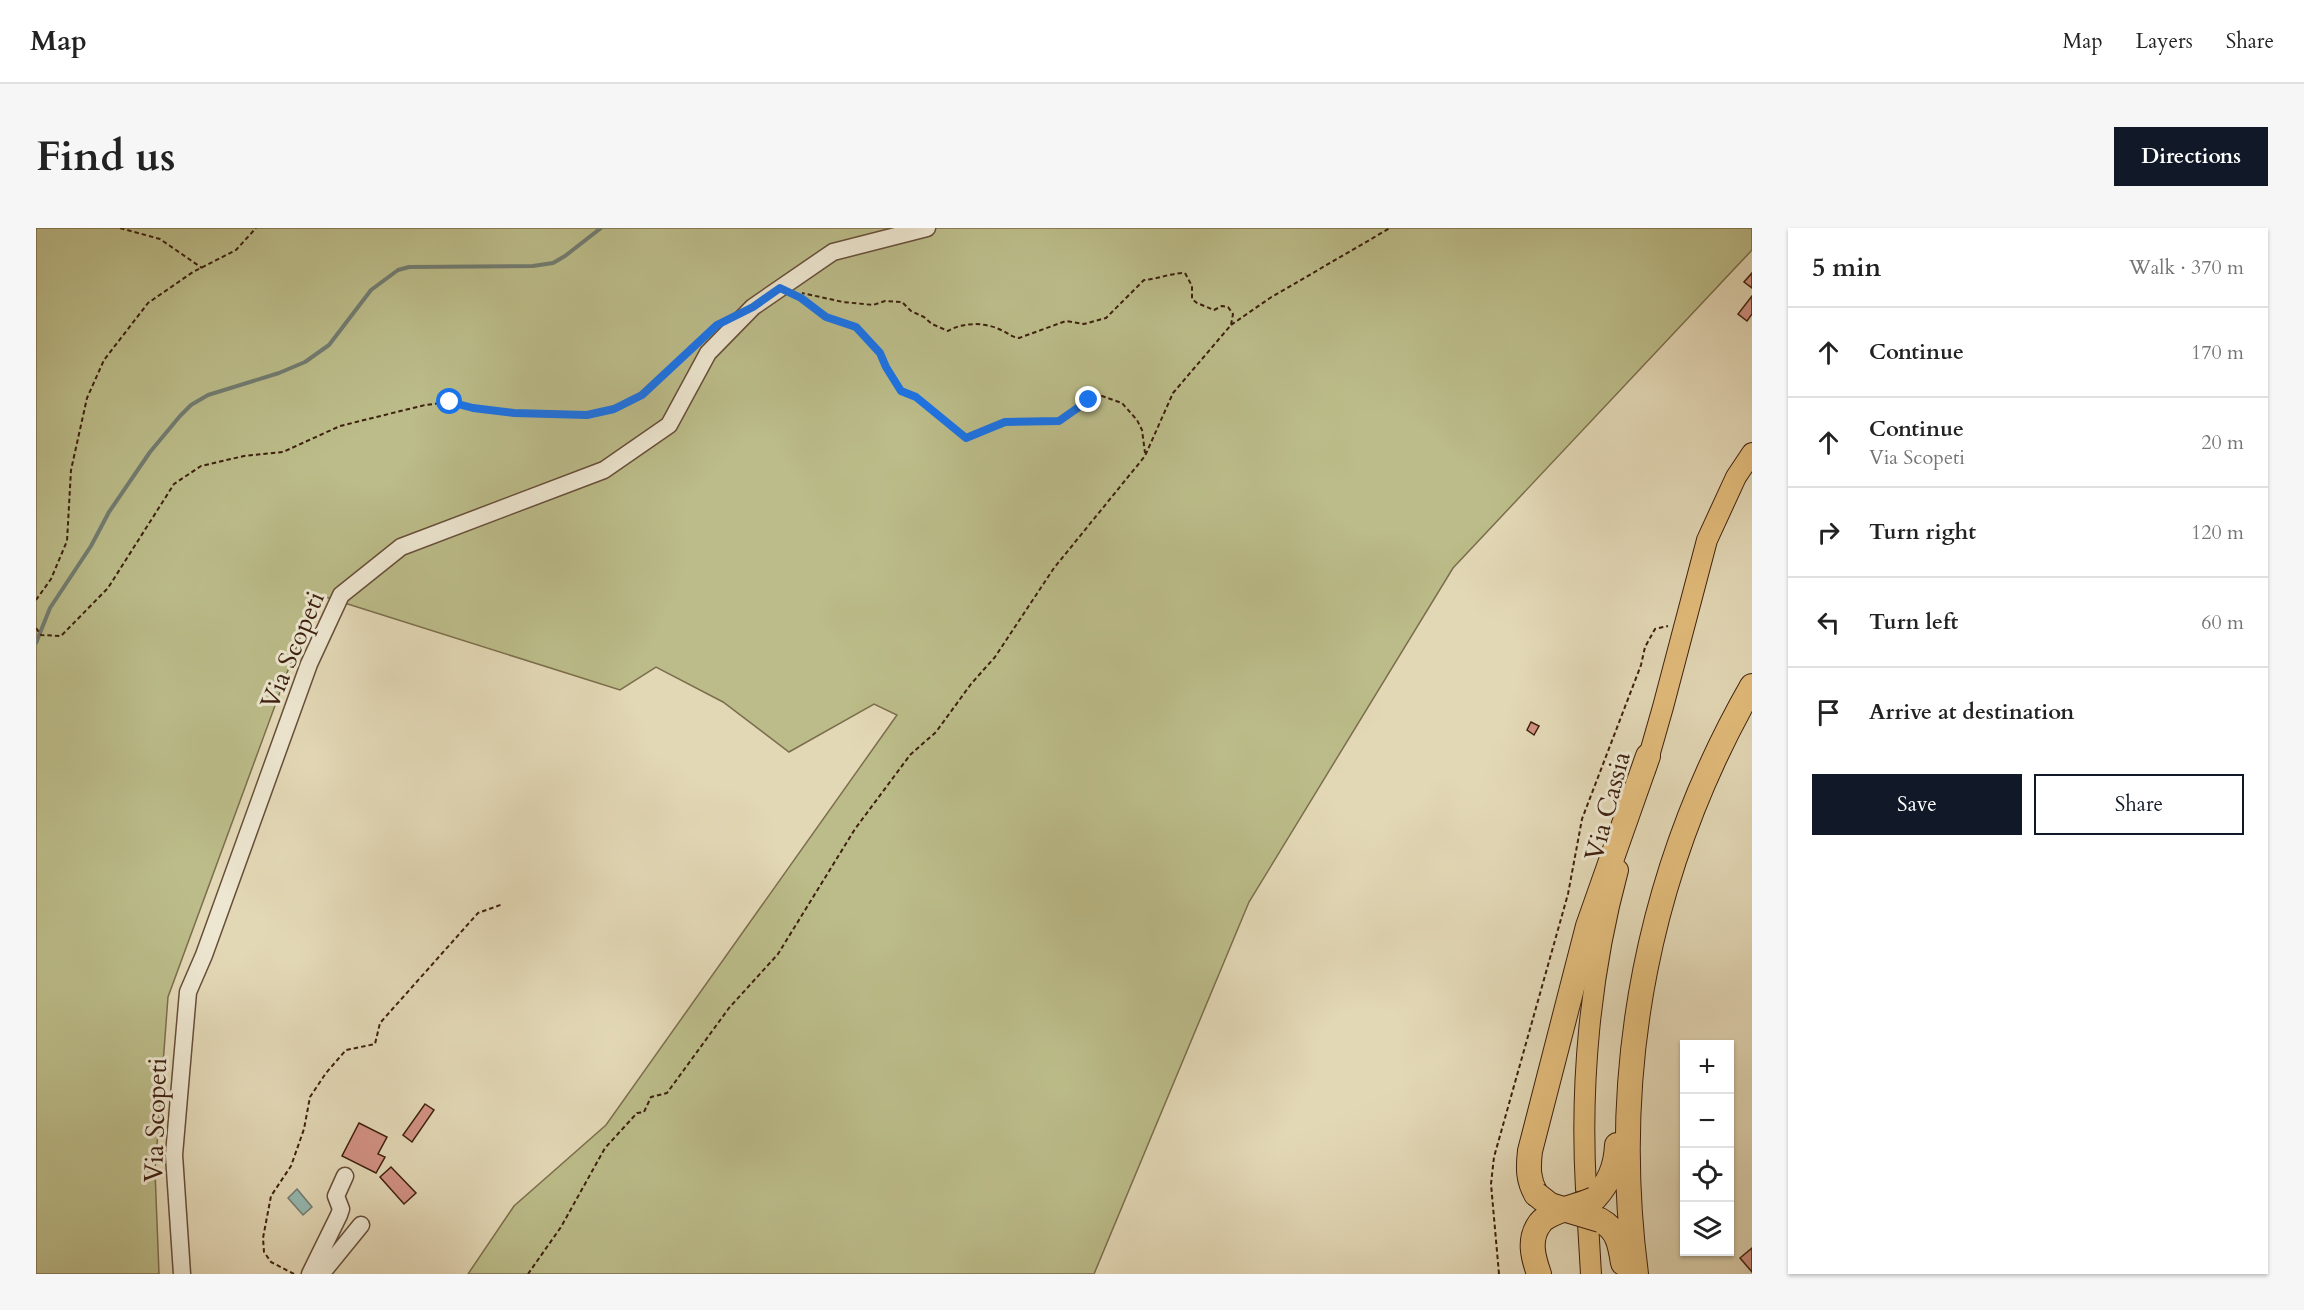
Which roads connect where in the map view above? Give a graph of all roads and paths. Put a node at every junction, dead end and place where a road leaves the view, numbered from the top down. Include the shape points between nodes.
1 (120, 228) edge
2 (256, 228) edge
3 (927, 228) edge
4 (1390, 228) edge
5 (202, 268) junction
6 (782, 290) junction
7 (1231, 325) junction
8 (700, 340) dead end
9 (1145, 456) junction
10 (1749, 463) edge
11 (36, 600) edge
12 (1684, 627) junction
13 (36, 628) edge
14 (1752, 686) edge
15 (1752, 719) edge
16 (1648, 756) junction
17 (503, 904) dead end
18 (1645, 969) junction
19 (345, 1176) dead end
20 (1592, 1208) junction
21 (1567, 1210) junction
22 (362, 1225) dead end
23 (310, 1273) edge
24 (182, 1274) edge
25 (294, 1274) edge
26 (528, 1274) edge
27 (1498, 1274) edge
28 (1539, 1274) edge
29 (1591, 1274) edge
30 (1626, 1274) edge
31 (1636, 1274) edge
32 (1653, 1274) edge

1 - 5 path via 160,239
2 - 5 path via 236,250
3 - 6 street, Via Scopeti via 833,252
4 - 7 path
5 - 11 path via 148,303 104,360 87,398 71,470 67,541 51,579
6 - 7 path via 873,306 885,301 902,302 948,331 968,323 1000,329 1019,338 1066,321 1084,324 1106,318 1144,280 1185,273 1192,286 1192,299 1214,310 1228,307 1233,314
6 - 9 path via 801,298 826,317 856,327 880,353 901,391 916,397 966,438 1005,422 1059,421 1089,400 1102,396 1122,403 1137,420
6 - 24 street, Via Scopeti via 753,307 708,353 669,425 604,470 401,547 341,595 309,664 188,993 174,1155
7 - 9 path via 1173,393
8 - 13 path via 642,395 614,409 587,415 514,413 450,402 425,405 340,426 282,452 201,466 174,484 108,588 61,636 41,635
9 - 26 path via 1054,568 995,657 936,732 910,755 855,829 778,954 729,1008 667,1093 651,1097 644,1112 637,1113 605,1148 561,1227
10 - 12 main road, Via Cassia via 1736,477 1707,540
12 - 16 main road, Via Cassia
12 - 27 path via 1655,629 1650,638 1582,819 1568,894 1494,1157 1491,1184
14 - 18 highway via 1693,804 1662,894
15 - 32 highway via 1731,758 1690,860 1677,898 1661,972 1651,1035 1643,1135
16 - 20 main road, Via Cassia via 1600,954 1587,1072 1584,1155
16 - 21 highway, bridge via 1588,926 1532,1141 1530,1183 1550,1205
17 - 25 path via 478,913 380,1023 375,1044 346,1050 310,1097 291,1166 271,1196 263,1239 264,1252 271,1262
18 - 20 highway via 1623,1065 1614,1169
18 - 31 highway via 1628,1100 1628,1189
19 - 23 street via 336,1196 339,1215
20 - 21 highway, bridge
20 - 29 main road, Via Cassia
20 - 30 highway via 1619,1239
21 - 28 highway, bridge via 1552,1213 1540,1223 1533,1237
22 - 23 street via 326,1268

